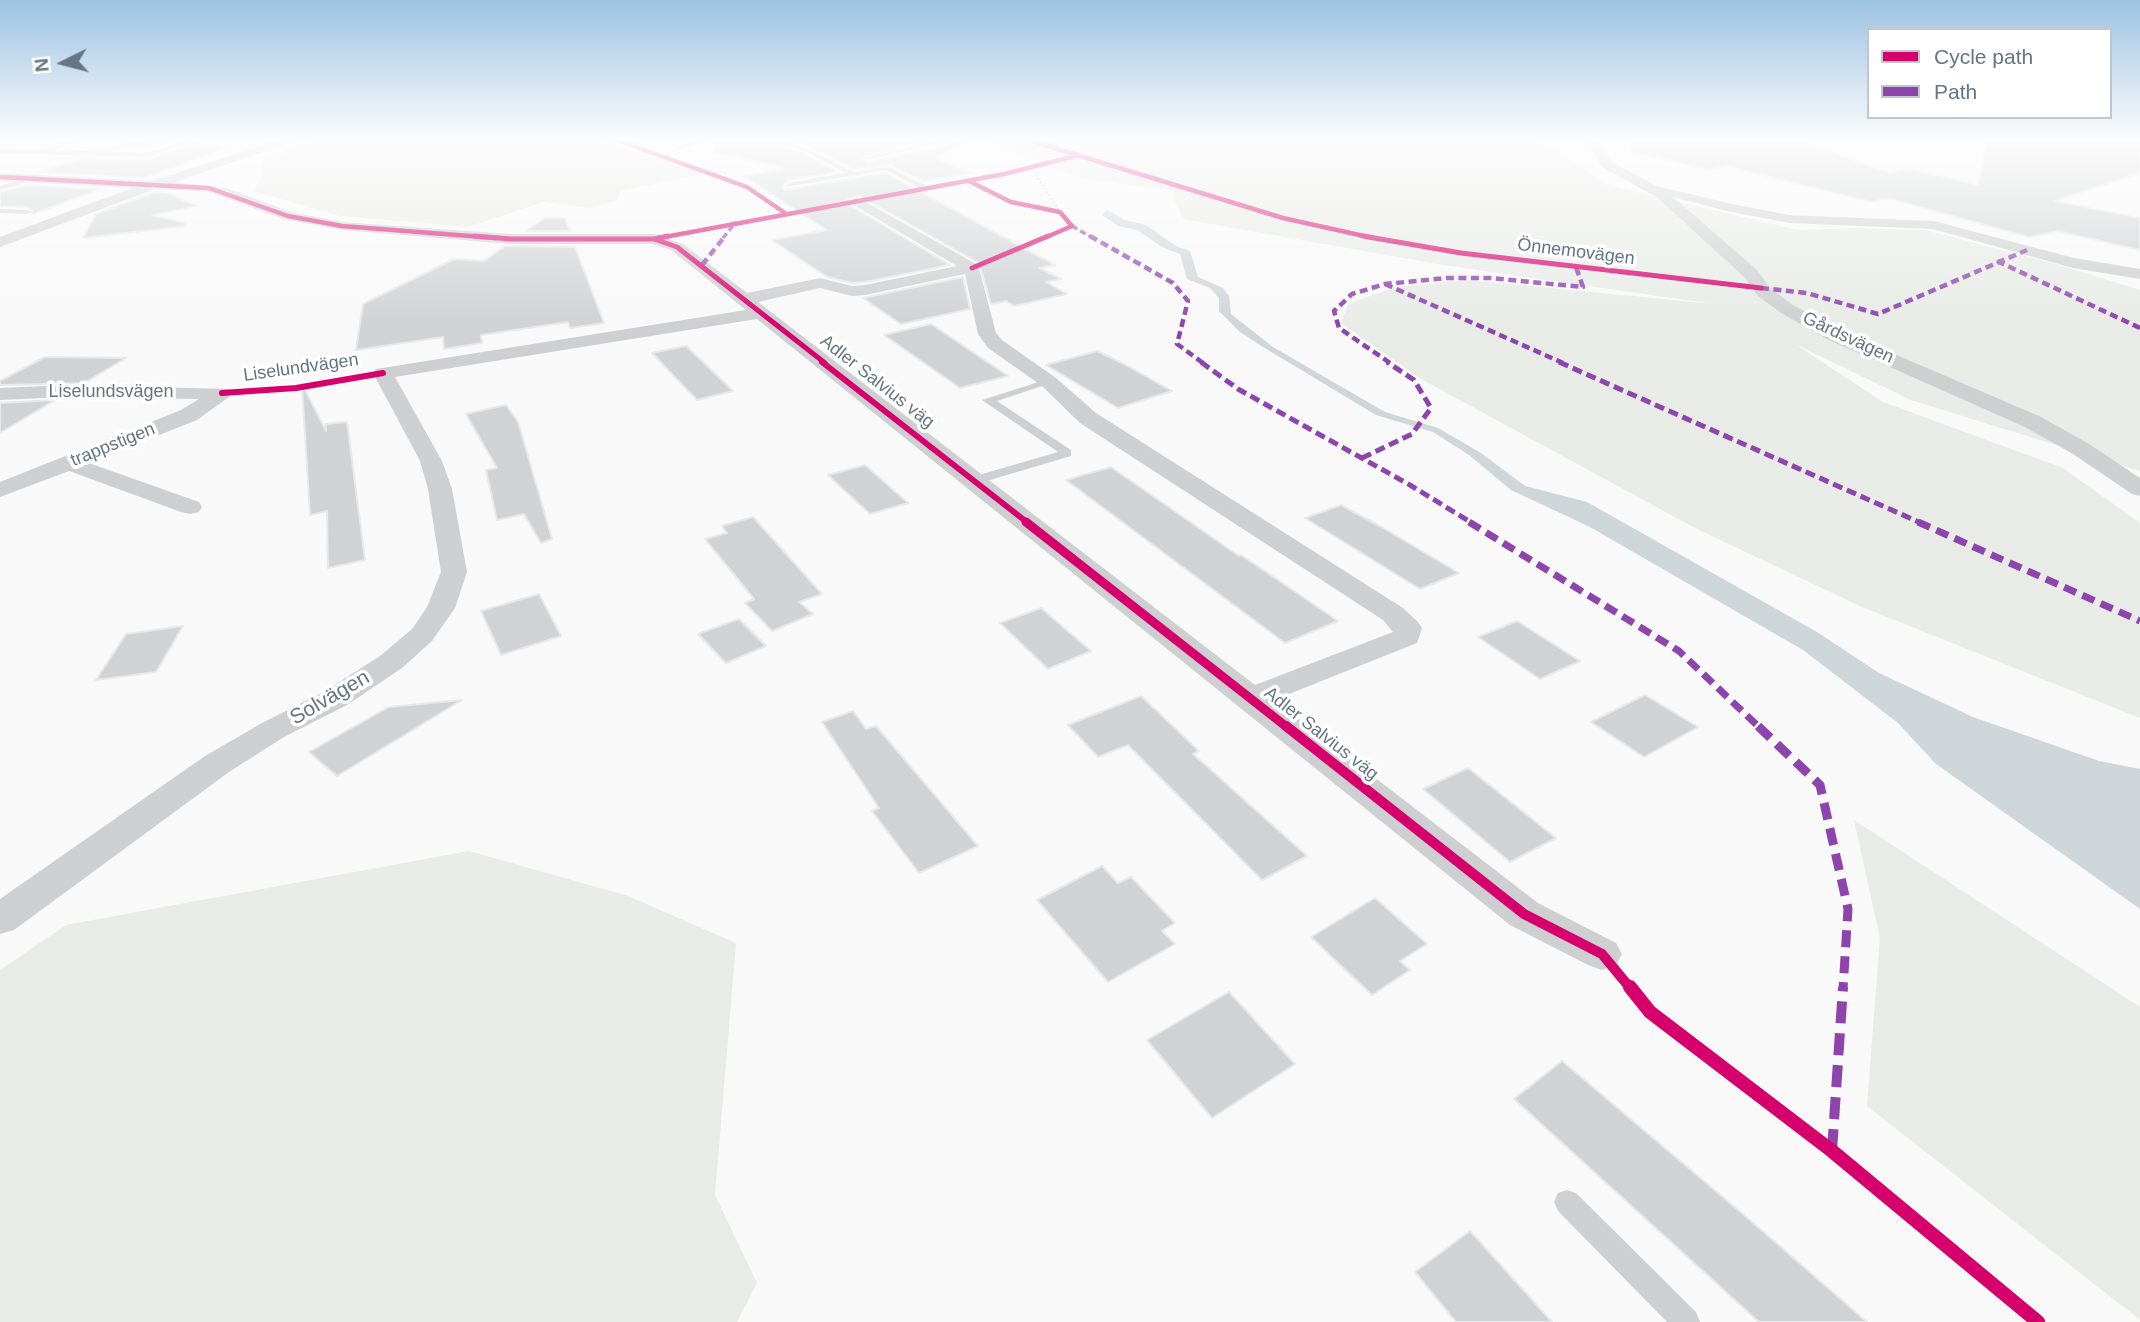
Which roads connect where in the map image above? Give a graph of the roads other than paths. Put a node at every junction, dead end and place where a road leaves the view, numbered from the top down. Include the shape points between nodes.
1 (111, 201) edge
2 (248, 201) edge
3 (857, 201) dead end
4 (1667, 201) edge
5 (1704, 201) edge
6 (0, 211) edge
7 (27, 212) dead end
8 (0, 242) edge
9 (972, 268) junction
10 (2140, 274) edge
11 (754, 306) junction
12 (383, 373) joint
13 (1049, 382) junction
14 (222, 393) joint
15 (0, 394) edge
16 (69, 463) junction
17 (976, 481) junction
18 (2140, 489) edge
19 (0, 490) edge
20 (190, 507) dead end
21 (1251, 698) junction
22 (0, 919) edge
23 (1602, 954) dead end
24 (1567, 1202) dead end
25 (1686, 1322) edge

1 - 8 street
2 - 11 street, Adler Salvius väg via 288,216 342,226 511,239 665,242
3 - 9 street
4 - 18 street, Gårdsvägen via 1787,309 1834,335 2033,422
5 - 10 street via 1789,219 1934,225 2073,263
6 - 7 lane
9 - 11 street via 865,290 820,283
9 - 13 street, Adler Salvius väg via 987,334
11 - 12 street, Liselundvägen
11 - 17 street, Adler Salvius väg
12 - 22 street, Solvägen via 432,461 440,489 454,572 441,608 422,635 391,662 217,764
13 - 17 lane via 988,400 1067,453
13 - 21 street, Adler Salvius väg via 1088,418 1408,628 1407,637
14 - 15 street, Liselundsvägen
14 - 16 street, trappstigen via 189,415
16 - 19 street, trappstigen
16 - 20 street
17 - 21 street, Adler Salvius väg
21 - 23 street, Adler Salvius väg via 1524,914
24 - 25 lane

